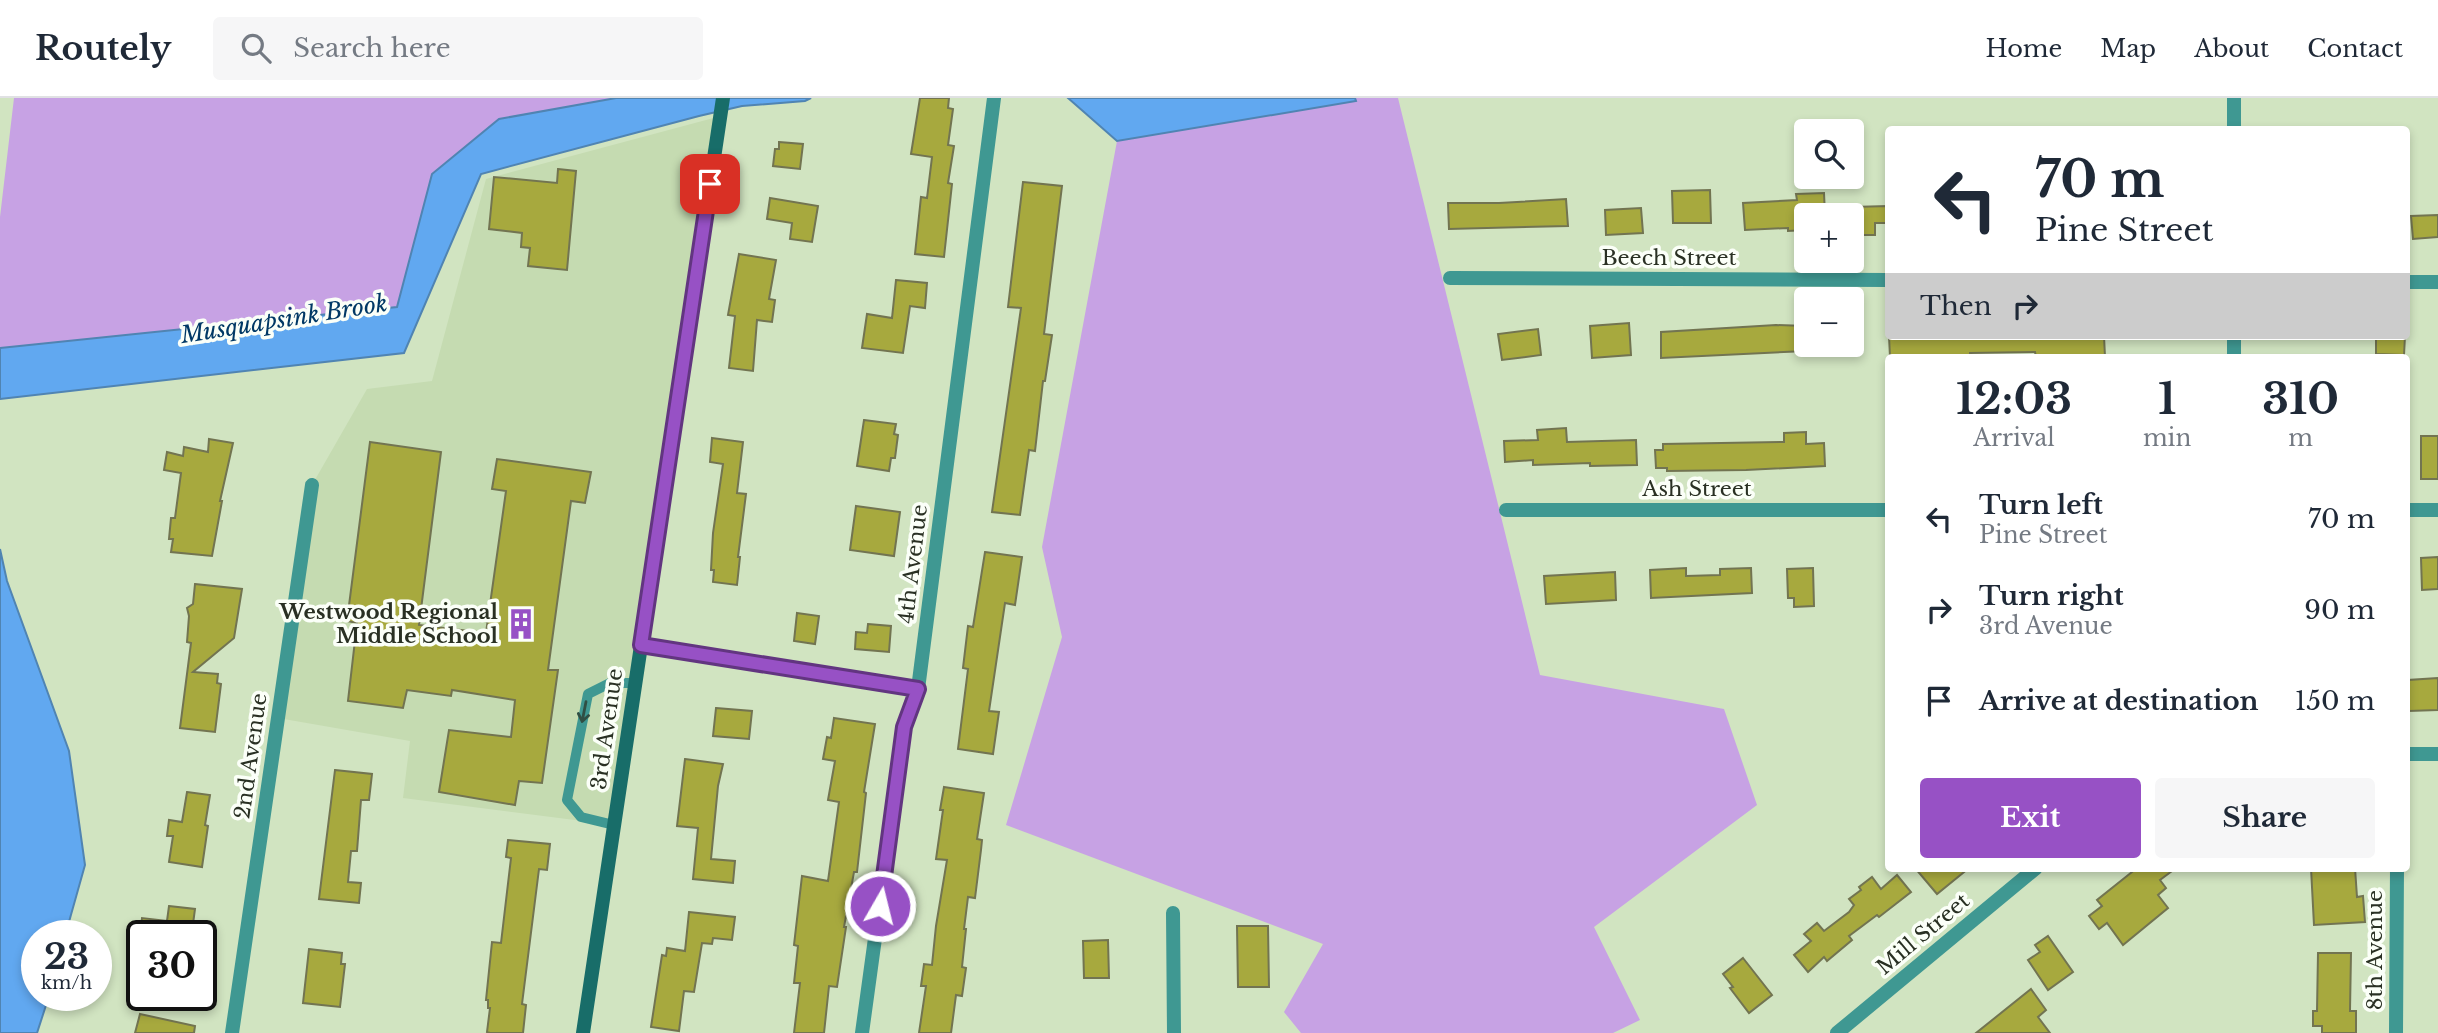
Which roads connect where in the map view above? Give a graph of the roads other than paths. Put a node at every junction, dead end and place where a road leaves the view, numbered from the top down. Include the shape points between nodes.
1 (723, 98) edge
2 (994, 98) edge
3 (2234, 98) edge
4 (2234, 126) edge
5 (1450, 278) dead end
6 (1885, 280) edge
7 (2410, 282) edge
8 (2438, 282) edge
9 (312, 485) dead end
10 (1506, 510) dead end
11 (1885, 510) edge
12 (2410, 510) edge
13 (2438, 510) edge
14 (641, 645) junction
15 (635, 683) junction
16 (918, 689) junction
17 (2410, 754) edge
18 (2438, 754) edge
19 (614, 825) junction
20 (2031, 872) edge
21 (2397, 872) edge
22 (1173, 913) dead end
23 (232, 1033) edge
24 (583, 1033) edge
25 (862, 1033) edge
26 (1174, 1033) edge
27 (1837, 1033) edge
28 (2396, 1033) edge

1 - 14 main road, 3rd Avenue
2 - 16 street, 4th Avenue
3 - 4 street
5 - 6 street, Beech Street
7 - 8 street
9 - 23 street, 2nd Avenue
10 - 11 street, Ash Street
12 - 13 street
14 - 15 main road, 3rd Avenue
14 - 16 street
15 - 19 main road, 3rd Avenue
15 -> 19 lane via 610,683 588,694 567,800 581,817
16 - 25 street, 4th Avenue via 904,727
17 - 18 street
19 - 24 main road, 3rd Avenue
20 - 27 street, Mill Street
21 - 28 street, 8th Avenue
22 - 26 street

